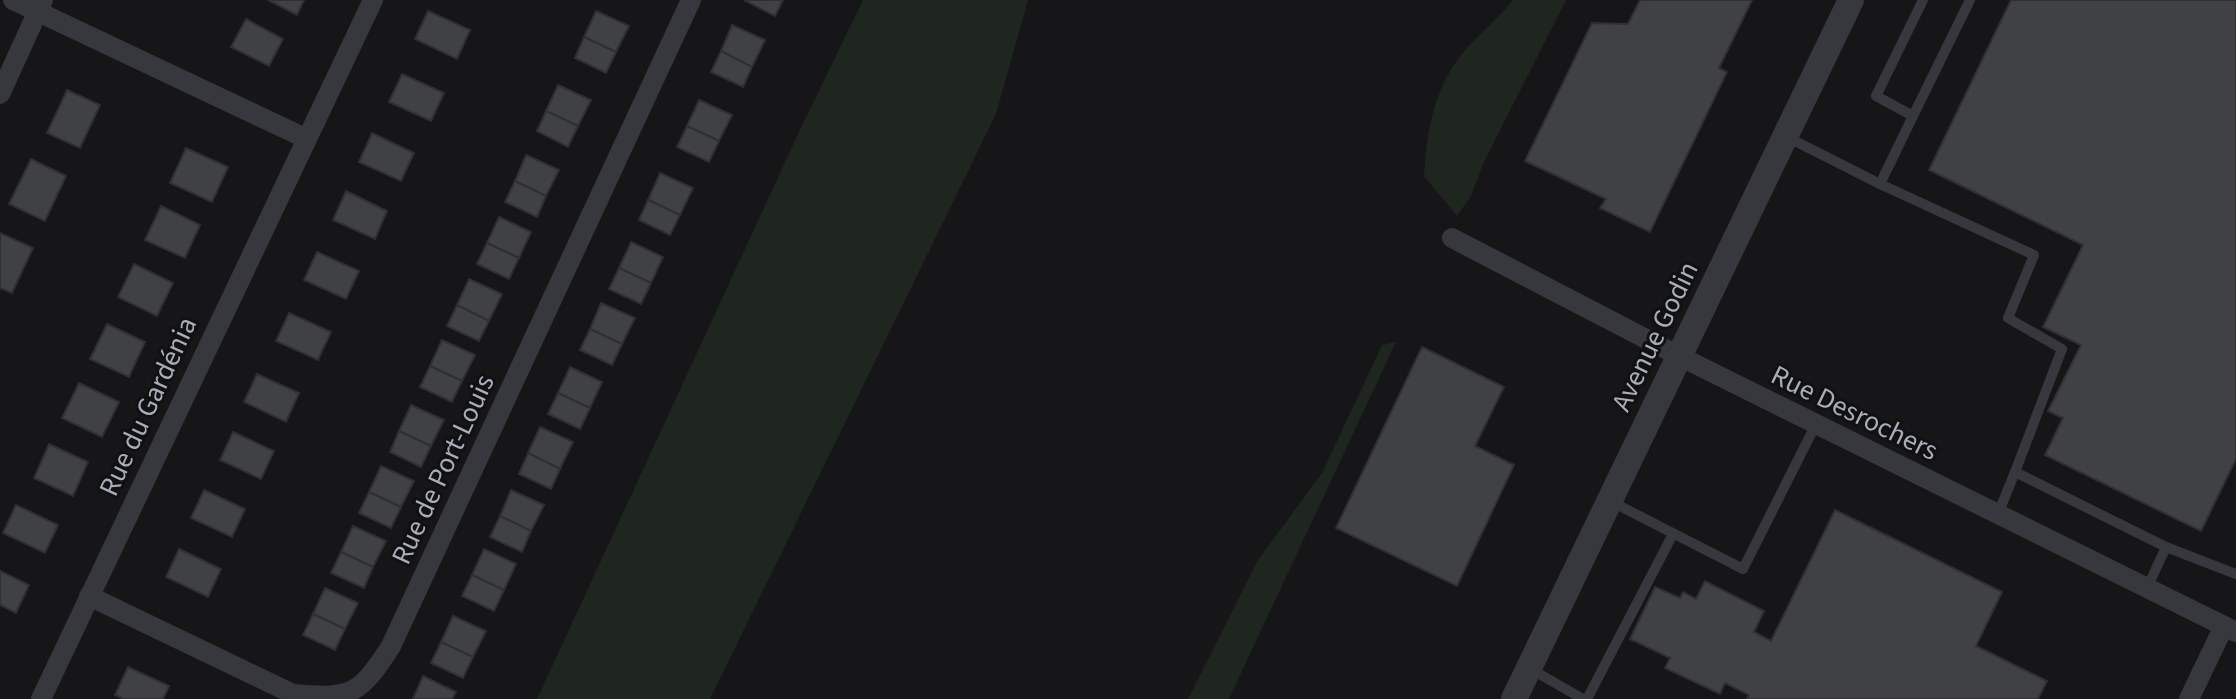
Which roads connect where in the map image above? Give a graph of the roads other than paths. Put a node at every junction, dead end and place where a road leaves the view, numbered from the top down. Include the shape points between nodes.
1 (13, 0) edge
2 (373, 0) edge
3 (691, 0) edge
4 (1851, 0) edge
5 (1923, 0) edge
6 (1970, 0) edge
7 (41, 6) edge
8 (0, 94) edge
9 (1913, 116) junction
10 (1785, 136) junction
11 (305, 138) junction
12 (1880, 184) junction
13 (1452, 238) dead end
14 (1679, 356) junction
15 (1816, 424) junction
16 (2015, 472) junction
17 (1609, 501) junction
18 (1998, 514) junction
19 (1673, 534) junction
20 (2166, 547) junction
21 (2236, 574) edge
22 (2147, 588) junction
23 (89, 596) junction
24 (2230, 629) edge
25 (1529, 668) junction
26 (41, 699) edge
27 (1514, 699) edge
28 (1585, 699) edge
29 (2189, 699) edge

1 - 7 street
2 - 11 street, Rue du Gardénia
3 - 23 street, Rue de Port-Louis via 391,646 357,690 330,699 293,694
4 - 10 street, Avenue Godin
5 - 9 lane via 1876,96
6 - 9 lane
7 - 8 street
7 - 11 street
9 - 12 lane
10 - 12 lane
10 - 14 street, Avenue Godin
11 - 23 street, Rue du Gardénia
12 - 16 lane via 2034,255 2008,318 2062,349
13 - 14 street, Rue Desrochers
14 - 15 street, Rue Desrochers
14 - 17 street, Avenue Godin
15 - 18 street, Rue Desrochers
15 - 19 lane via 1743,569
16 - 18 lane
16 - 20 lane
17 - 19 lane
17 - 25 street, Avenue Godin
18 - 22 street, Rue Desrochers
19 - 28 lane
20 - 21 lane
20 - 22 lane
22 - 24 street, Rue Desrochers
23 - 26 street, Rue du Gardénia
24 - 29 street
25 - 27 street, Avenue Godin
25 - 28 lane

